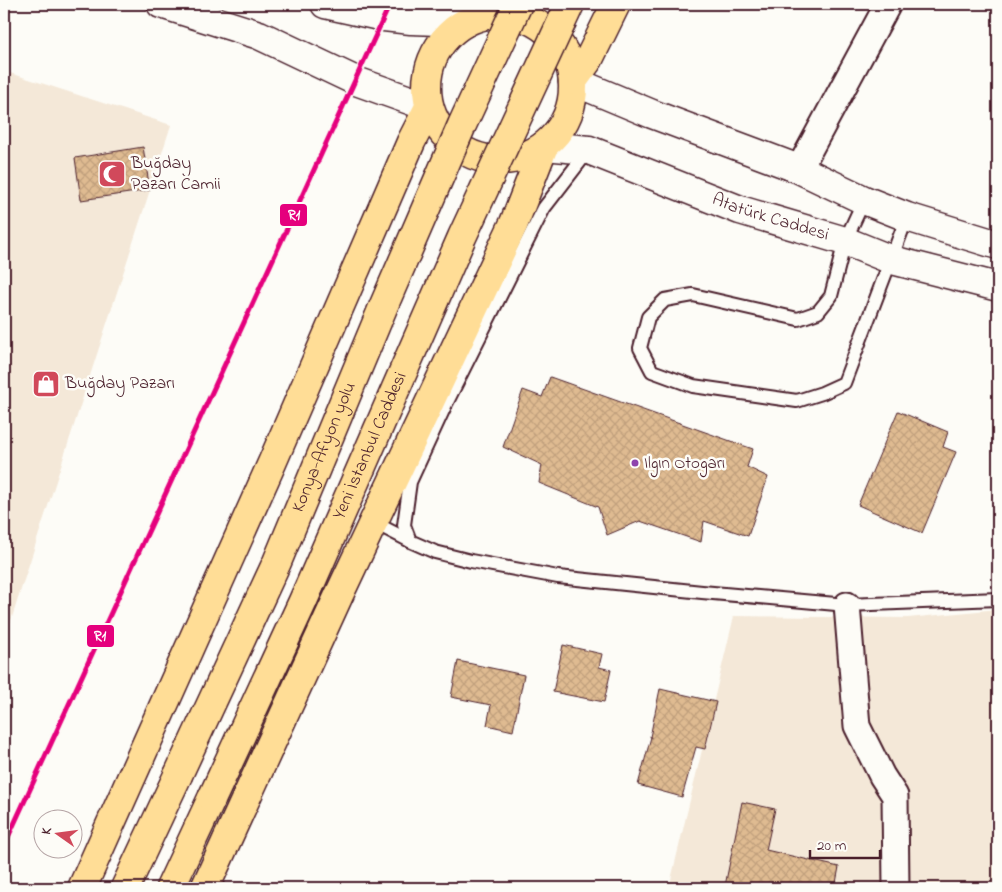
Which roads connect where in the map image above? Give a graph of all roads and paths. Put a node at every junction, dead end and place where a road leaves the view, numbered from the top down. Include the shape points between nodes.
1 (161, 4) edge
2 (325, 4) edge
3 (518, 4) edge
4 (570, 4) edge
5 (616, 4) edge
6 (888, 4) edge
7 (472, 13) edge
8 (573, 81) junction
9 (429, 107) junction
10 (544, 146) junction
11 (589, 150) junction
12 (799, 169) junction
13 (864, 200) junction
14 (907, 217) junction
15 (845, 241) junction
16 (998, 245) edge
17 (892, 260) junction
18 (998, 287) edge
19 (373, 522) junction
20 (410, 541) junction
21 (998, 599) edge
22 (847, 604) junction
23 (82, 888) edge
24 (124, 888) edge
25 (170, 888) edge
26 (206, 888) edge
27 (899, 888) edge

1 - 9 main road via 259,35 356,80
2 - 7 main road via 411,20
3 - 24 highway, Konya-Afyon yolu, bridge via 384,305 277,562
4 - 25 highway, Yeni İstanbul Caddesi, bridge via 462,237 303,601
5 - 8 highway via 589,59
6 - 12 street
7 - 8 highway via 522,17 547,31 565,54
7 - 9 highway via 446,37 432,58 426,82
8 - 10 highway via 571,106 561,128
8 - 12 main road
9 - 10 highway via 442,133 463,152 490,161 519,159
9 - 23 highway
10 - 11 main road, Atatürk Caddesi
10 - 19 highway via 514,222
11 - 15 main road, Atatürk Caddesi via 740,210
11 - 20 lane via 544,208 410,482 404,525
12 - 13 main road
13 - 14 main road
13 - 15 lane
14 - 16 main road
14 - 17 lane
15 - 17 main road, Atatürk Caddesi
15 - 17 lane via 831,296 818,312 798,319 693,295 665,300 648,317 640,348 652,371 694,386 797,401 844,383
17 - 18 main road, Atatürk Caddesi
19 - 20 lane
19 - 26 highway
20 - 22 lane via 435,552 472,561 558,577
21 - 22 lane
22 - 27 street via 857,726 895,796

